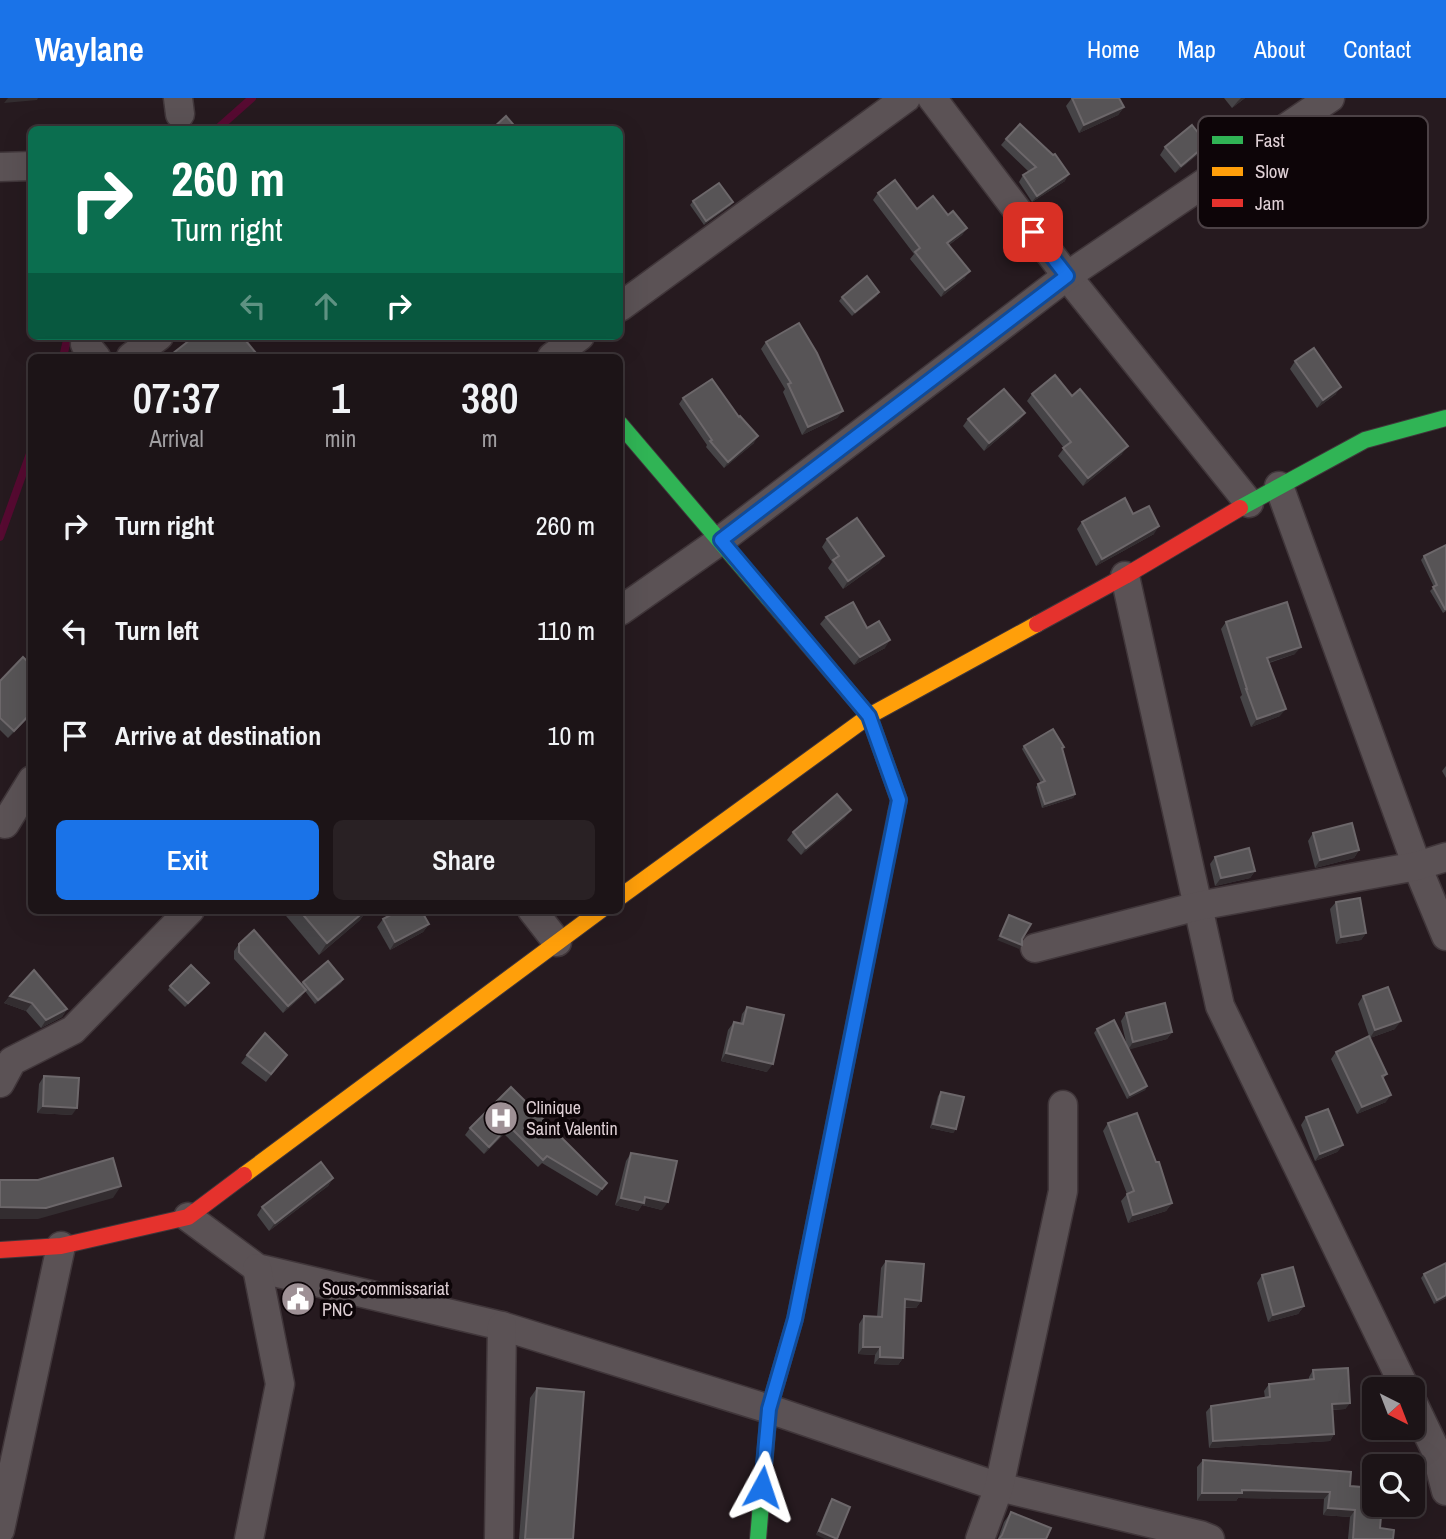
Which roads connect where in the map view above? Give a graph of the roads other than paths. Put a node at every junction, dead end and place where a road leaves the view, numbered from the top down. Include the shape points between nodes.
1 (906, 98) edge
2 (932, 98) edge
3 (1330, 98) edge
4 (1303, 116) edge
5 (28, 166) edge
6 (0, 167) edge
7 (1198, 187) edge
8 (1067, 276) junction
9 (623, 305) edge
10 (154, 340) edge
11 (573, 340) edge
12 (554, 351) edge
13 (135, 354) edge
14 (1446, 418) edge
15 (623, 427) edge
16 (1279, 486) junction
17 (1249, 503) junction
18 (721, 540) junction
19 (1125, 576) junction
20 (623, 609) edge
21 (869, 716) junction
22 (28, 787) edge
23 (5, 824) dead end
24 (1446, 857) edge
25 (1417, 866) junction
26 (623, 895) edge
27 (1198, 906) junction
28 (186, 914) edge
29 (535, 914) edge
30 (595, 914) edge
31 (1446, 936) edge
32 (556, 942) junction
33 (1035, 948) dead end
34 (0, 1083) edge
35 (1063, 1105) dead end
36 (188, 1217) junction
37 (61, 1246) junction
38 (0, 1250) edge
39 (257, 1268) junction
40 (502, 1326) junction
41 (1400, 1377) edge
42 (769, 1409) junction
43 (1425, 1428) edge
44 (999, 1487) junction
45 (1446, 1491) edge
46 (0, 1530) edge
47 (1203, 1538) edge
48 (248, 1539) edge
49 (499, 1539) edge
50 (758, 1539) edge
51 (979, 1539) edge

1 - 9 street
2 - 8 street
3 - 4 street
5 - 6 street
7 - 8 street
8 - 17 street
8 - 18 street
10 - 13 street
11 - 12 street
14 - 16 street via 1365,440
15 - 18 street
16 - 17 street
16 - 25 street
17 - 19 street
18 - 20 street
18 - 21 street
19 - 21 street
19 - 27 street
21 - 26 street
21 - 42 street via 899,800 795,1319
22 - 23 street
24 - 25 street
25 - 27 street
25 - 31 street
27 - 33 street
27 - 41 street via 1220,1006
28 - 34 street via 73,1030 12,1061
29 - 32 street
30 - 32 street
32 - 36 street
35 - 44 street via 1063,1191
36 - 37 street
36 - 39 street
37 - 38 street
37 - 46 street
39 - 40 street
39 - 48 street via 280,1384
40 - 42 street
40 - 49 street
42 - 44 street
42 - 50 street
43 - 45 street
44 - 47 street
44 - 51 street

